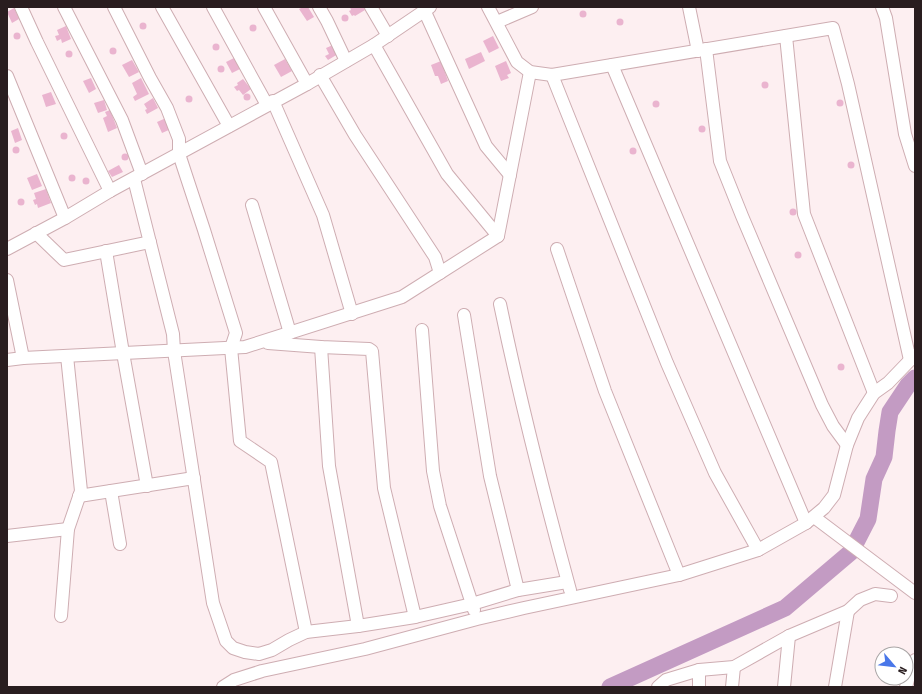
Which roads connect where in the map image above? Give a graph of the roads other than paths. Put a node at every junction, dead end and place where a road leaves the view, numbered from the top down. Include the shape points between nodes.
1 (21, 7) edge
2 (64, 7) edge
3 (114, 7) edge
4 (162, 7) edge
5 (213, 7) edge
6 (264, 7) edge
7 (319, 7) edge
8 (371, 7) edge
9 (488, 7) edge
10 (532, 7) edge
11 (689, 7) edge
12 (882, 7) edge
13 (427, 9) edge
14 (497, 22) junction
15 (388, 36) junction
16 (786, 36) junction
17 (374, 45) junction
18 (702, 50) junction
19 (346, 60) junction
20 (612, 65) junction
21 (530, 72) junction
22 (320, 75) junction
23 (552, 75) junction
24 (7, 76) edge
25 (307, 84) junction
26 (270, 103) junction
27 (229, 126) junction
28 (179, 154) junction
29 (915, 166) edge
30 (510, 175) junction
31 (138, 176) junction
32 (110, 191) junction
33 (252, 205) dead end
34 (65, 218) junction
35 (36, 233) junction
36 (498, 236) junction
37 (150, 242) junction
38 (7, 249) edge
39 (557, 249) dead end
40 (106, 251) junction
41 (440, 273) junction
42 (7, 280) edge
43 (500, 304) dead end
44 (352, 314) junction
45 (464, 315) dead end
46 (422, 330) dead end
47 (290, 333) junction
48 (261, 342) junction
49 (321, 347) junction
50 (231, 348) junction
51 (174, 351) junction
52 (123, 353) junction
53 (67, 356) junction
54 (23, 358) junction
55 (912, 358) edge
56 (7, 360) edge
57 (874, 393) junction
58 (847, 445) junction
59 (194, 478) junction
60 (147, 486) junction
61 (111, 491) junction
62 (79, 496) junction
63 (810, 520) junction
64 (68, 529) junction
65 (7, 536) edge
66 (120, 544) dead end
67 (758, 550) junction
68 (679, 575) junction
69 (567, 582) junction
70 (518, 590) junction
71 (915, 593) edge
72 (891, 596) dead end
73 (572, 597) junction
74 (472, 604) junction
75 (848, 611) junction
76 (62, 616) dead end
77 (415, 617) junction
78 (477, 619) junction
79 (358, 626) junction
80 (306, 632) junction
81 (790, 636) junction
82 (259, 654) junction
83 (915, 660) edge
84 (734, 667) junction
85 (699, 670) junction
86 (262, 671) junction
87 (223, 687) edge
88 (658, 687) edge
89 (699, 687) edge
90 (732, 687) edge
91 (784, 687) edge
92 (836, 687) edge
93 (906, 687) edge

1 - 32 street
2 - 31 street via 122,120
3 - 28 street via 167,108 179,140
4 - 27 street
5 - 26 street
6 - 25 street
7 - 19 street
8 - 15 street
9 - 14 street
10 - 14 street
11 - 18 street
12 - 29 street via 905,134
13 - 15 street
13 - 30 street via 486,146
14 - 21 street via 517,62
15 - 17 street
16 - 18 street
16 - 55 street via 834,28
16 - 57 street via 804,214
17 - 19 street
17 - 36 street via 447,174
18 - 20 street
18 - 58 street via 720,161 822,405
19 - 22 street
20 - 23 street
20 - 63 street
21 - 23 street
21 - 30 street
22 - 25 street
22 - 41 street via 355,135 435,257
23 - 67 street via 667,363 715,473
24 - 34 street
25 - 26 street
26 - 27 street
26 - 44 street via 323,215
27 - 28 street
28 - 31 street
28 - 50 street via 236,333
30 - 36 street
31 - 32 street
31 - 37 street
32 - 34 street
33 - 47 street
34 - 35 street
35 - 38 street
35 - 40 street via 64,260
36 - 41 street
37 - 40 street
37 - 51 street via 173,334
39 - 68 street via 605,391
40 - 52 street
41 - 44 street via 402,297
42 - 54 street
43 - 69 street via 518,390
44 - 47 street
45 - 70 street via 490,476
46 - 74 street via 438,499
47 - 48 street
48 - 49 street
48 - 50 street
49 - 77 street via 372,351 384,488
49 - 79 street via 329,466
50 - 51 street
50 - 80 street via 240,442 271,462
51 - 52 street
51 - 59 street
52 - 53 street
52 - 60 street
53 - 54 street
53 - 62 street via 81,491
54 - 56 street
55 - 57 street via 888,383
57 - 58 street via 858,418
58 - 63 street via 834,495
59 - 60 street
59 - 82 street via 213,603 226,641 232,648
60 - 61 street
61 - 62 street
61 - 66 street
62 - 64 street
63 - 67 street
63 - 71 street via 840,537
64 - 65 street
64 - 76 street
67 - 68 street
68 - 73 street
69 - 70 street
69 - 73 street
70 - 74 street
72 - 75 street via 875,594 860,600
73 - 78 street
74 - 77 street
74 - 78 street
75 - 81 street
75 - 92 street
77 - 79 street
78 - 86 street via 365,649
79 - 80 street
80 - 82 street
81 - 84 street
81 - 91 street
82 - 86 street
83 - 93 street
84 - 85 street
84 - 90 street
85 - 88 street via 666,680
85 - 89 street
86 - 87 street via 234,680

